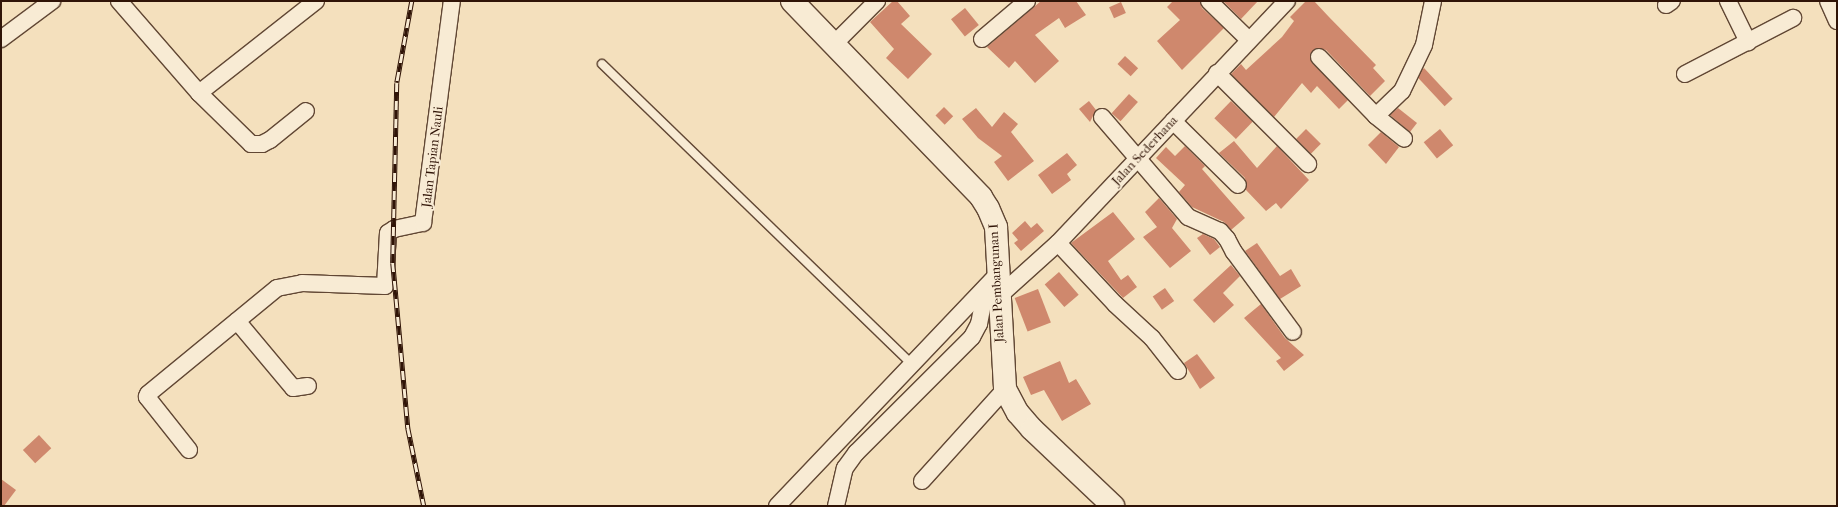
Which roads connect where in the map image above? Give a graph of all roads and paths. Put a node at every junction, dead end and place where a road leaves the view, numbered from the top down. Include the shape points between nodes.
1 (52, 1) edge
2 (119, 1) edge
3 (316, 1) edge
4 (452, 1) edge
5 (792, 1) edge
6 (877, 1) edge
7 (1027, 1) edge
8 (1210, 1) edge
9 (1287, 1) edge
10 (1433, 1) edge
11 (1728, 1) edge
12 (1828, 1) edge
13 (1793, 18) dead end
14 (1837, 21) edge
15 (982, 38) dead end
16 (1, 39) edge
17 (1249, 40) junction
18 (1748, 42) junction
19 (834, 44) junction
20 (1319, 57) dead end
21 (602, 64) dead end
22 (1218, 73) junction
23 (1685, 74) dead end
24 (199, 93) junction
25 (306, 111) dead end
26 (1376, 116) junction
27 (1102, 117) dead end
28 (1173, 121) junction
29 (1404, 139) dead end
30 (1137, 159) junction
31 (1308, 164) dead end
32 (1238, 185) dead end
33 (1058, 243) junction
34 (994, 286) junction
35 (237, 321) junction
36 (1293, 332) dead end
37 (912, 364) junction
38 (1178, 371) dead end
39 (308, 386) dead end
40 (1005, 389) junction
41 (189, 450) dead end
42 (922, 480) dead end
43 (777, 506) edge
44 (836, 506) edge
45 (1112, 506) edge

1 - 16 street
2 - 24 street
3 - 24 street
4 - 35 street, Jalan Tapian Nauli via 425,219 420,225 394,228 388,233 385,286 302,283 285,285 270,293
5 - 19 main road, Jalan Pembangunan I
6 - 19 street
7 - 15 street
8 - 17 street
9 - 17 street, Jalan Sederhana
10 - 26 street via 1424,45 1402,91
11 - 18 street
12 - 14 street
13 - 18 street
17 - 22 street, Jalan Sederhana
18 - 23 street
19 - 34 main road, Jalan Pembangunan I via 981,197 996,227
20 - 26 street
21 - 37 lane
22 - 28 street, Jalan Sederhana
22 - 31 street
24 - 25 street via 251,144 262,144 270,140
26 - 29 street
27 - 30 street
28 - 30 street, Jalan Sederhana
28 - 32 street
30 - 33 street, Jalan Sederhana
30 - 36 street via 1188,217 1220,231
33 - 34 street, Jalan Sederhana
33 - 38 street via 1115,304 1152,338
34 - 37 street, Jalan Sederhana
34 - 40 main road, Jalan Pembangunan I
34 - 44 street via 972,337 856,452 845,468
35 - 39 street via 293,388
35 - 41 street via 147,397
37 - 43 street, Jalan Sederhana
40 - 42 street
40 - 45 main road, Jalan Pembangunan I via 1018,413 1032,429

